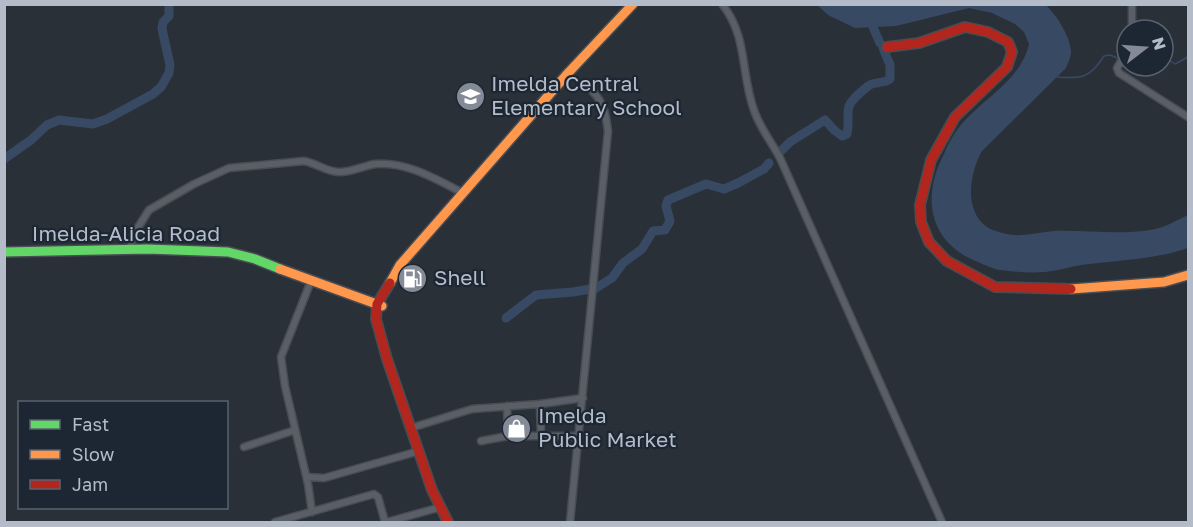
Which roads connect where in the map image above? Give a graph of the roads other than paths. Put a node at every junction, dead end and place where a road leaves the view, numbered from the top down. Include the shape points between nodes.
1 (633, 4) edge
2 (722, 4) edge
3 (886, 47) dead end
4 (1127, 78) edge
5 (593, 92) dead end
6 (1188, 117) edge
7 (463, 193) junction
8 (129, 249) junction
9 (4, 252) edge
10 (1188, 275) edge
11 (311, 282) junction
12 (379, 305) junction
13 (583, 398) junction
14 (540, 404) junction
15 (507, 406) junction
16 (414, 427) junction
17 (295, 430) junction
18 (540, 435) junction
19 (508, 436) junction
20 (579, 436) junction
21 (481, 441) dead end
22 (244, 447) dead end
23 (419, 451) junction
24 (307, 480) junction
25 (442, 506) junction
26 (312, 512) junction
27 (275, 522) edge
28 (386, 522) edge
29 (450, 522) edge
30 (570, 522) edge
31 (942, 522) edge

1 - 7 main road
2 - 31 street via 740,37 755,114 780,158
3 - 10 main road via 919,43 965,27 1008,42 1012,52 997,78 955,117 931,160 920,205 921,222 929,242 947,261 995,287 1067,289 1164,282
4 - 6 street
5 - 13 street via 605,113 608,131
7 - 8 street via 397,165 339,172 304,161 236,167 220,171 154,206
7 - 12 main road via 400,265
8 - 9 main road, Imelda-Alicia Road
8 - 11 main road, Imelda-Alicia Road via 228,252
11 - 12 main road, Imelda-Alicia Road
11 - 17 street via 281,357
12 - 16 main road via 383,335
12 - 23 main road via 376,319 380,338
13 - 14 street
13 - 20 street
14 - 15 street
14 - 18 street
15 - 16 street via 472,409
15 - 19 street
16 - 25 main road
17 - 22 street
17 - 24 street
18 - 19 street
18 - 20 street
19 - 21 street
20 - 30 street
23 - 24 street
23 - 25 main road
24 - 26 street
25 - 28 street
25 - 29 main road
26 - 27 street
26 - 28 street via 374,494

